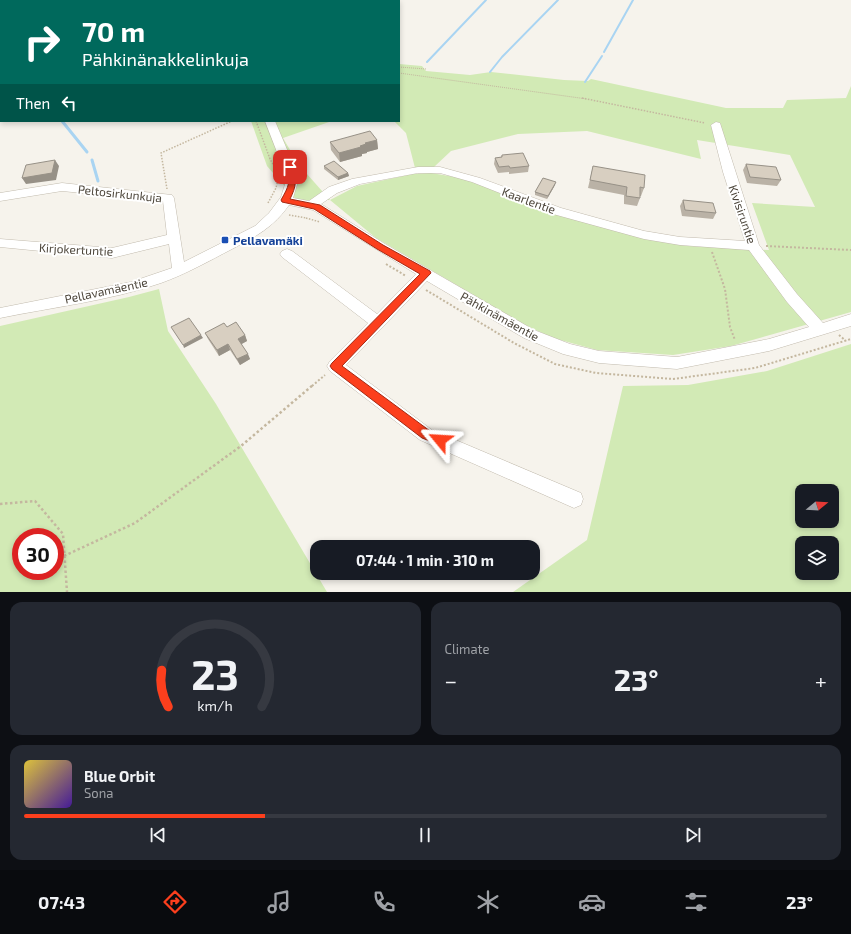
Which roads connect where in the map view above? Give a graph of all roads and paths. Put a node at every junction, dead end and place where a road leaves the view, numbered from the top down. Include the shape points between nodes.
1 (400, 67) edge
2 (426, 69) dead end
3 (400, 73) edge
4 (230, 122) edge
5 (256, 122) edge
6 (270, 122) edge
7 (716, 125) joint
8 (0, 197) edge
9 (168, 198) junction
10 (281, 206) junction
11 (311, 206) junction
12 (174, 238) junction
13 (0, 243) edge
14 (707, 244) junction
15 (753, 246) junction
16 (851, 250) edge
17 (287, 254) dead end
18 (179, 270) junction
19 (426, 273) junction
20 (0, 313) edge
21 (851, 320) edge
22 (378, 322) junction
23 (821, 330) junction
24 (851, 339) edge
25 (742, 351) junction
26 (335, 366) junction
27 (755, 368) dead end
28 (574, 499) dead end
29 (0, 504) edge
30 (58, 528) edge
31 (64, 556) joint
32 (67, 592) edge

1 - 2 path
3 - 7 path via 583,98
4 - 9 path via 161,153
5 - 10 path via 279,178 266,207
6 - 10 street via 293,178 292,188
7 - 15 street, Kivisiruntie
8 - 9 street, Peltosirkunkuja via 62,187
9 - 12 street, Peltosirkunkuja
10 - 11 street, Pähkinämäentie
10 - 18 street, Pellavamäentie via 262,227
11 - 14 street, Kaarlentie via 333,190 356,181 418,170 436,170 476,180 557,211 598,223 644,235
11 - 19 street, Pähkinämäentie via 317,207
12 - 13 street, Kirjokertuntie via 112,253
12 - 18 street, Peltosirkunkuja
14 - 15 street, Kaarlentie
14 - 25 path via 725,289 733,337
15 - 16 path
15 - 23 street, Kivisiruntie via 797,304
17 - 22 street
18 - 20 street, Pellavamäentie via 132,287
19 - 22 street
19 - 25 street, Pähkinämäentie via 529,334 568,350 599,357 677,363
21 - 23 street, Pähkinämäentie
22 - 26 street
23 - 25 street, Pähkinämäentie
24 - 27 path
26 - 28 street via 426,435
26 - 31 path via 241,446 135,523
29 - 30 path via 35,502
31 - 32 path

